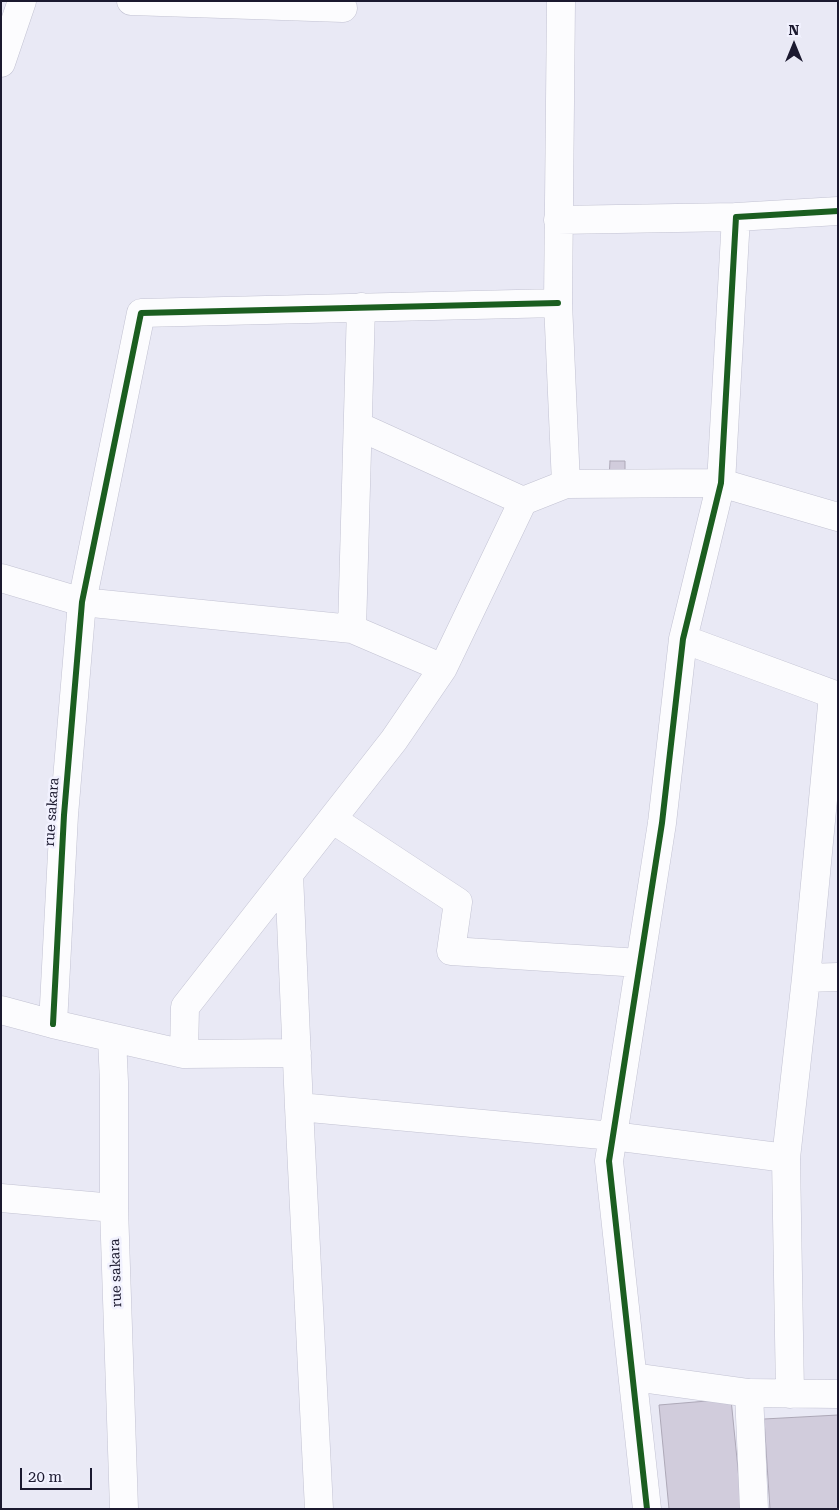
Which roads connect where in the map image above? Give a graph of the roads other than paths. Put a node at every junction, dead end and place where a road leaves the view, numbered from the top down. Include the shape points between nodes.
1 (22, 1) edge
2 (131, 1) edge
3 (561, 1) edge
4 (343, 8) dead end
5 (1, 64) edge
6 (838, 211) edge
7 (736, 217) junction
8 (558, 220) junction
9 (558, 303) junction
10 (361, 307) junction
11 (358, 426) junction
12 (566, 484) junction
13 (720, 484) junction
14 (523, 502) junction
15 (838, 517) edge
16 (1, 578) edge
17 (82, 602) junction
18 (352, 629) junction
19 (683, 639) junction
20 (443, 668) junction
21 (836, 695) edge
22 (332, 819) junction
23 (289, 874) junction
24 (640, 963) junction
25 (838, 977) edge
26 (806, 978) junction
27 (1, 1010) edge
28 (53, 1024) junction
29 (112, 1038) junction
30 (297, 1053) junction
31 (184, 1054) junction
32 (299, 1107) junction
33 (613, 1136) junction
34 (786, 1158) junction
35 (1, 1198) edge
36 (114, 1208) junction
37 (633, 1377) junction
38 (749, 1393) junction
39 (790, 1394) junction
40 (838, 1394) edge
41 (124, 1509) edge
42 (320, 1509) edge
43 (647, 1509) edge
44 (754, 1509) edge

1 - 5 street
2 - 4 street
3 - 8 street
6 - 7 street
7 - 8 street
7 - 13 street
8 - 9 street
9 - 10 street
9 - 12 street
10 - 11 street
10 - 17 street, rue sakara via 142,313
11 - 14 street
11 - 18 street
12 - 13 street
12 - 14 street
13 - 15 street
13 - 19 street
14 - 20 street
16 - 17 street
17 - 18 street
17 - 28 street, rue sakara via 64,815
18 - 20 street
19 - 21 street
19 - 24 street via 662,823
20 - 22 street via 394,740
21 - 26 street
22 - 23 street
22 - 24 street via 458,902 451,951
23 - 30 street
23 - 31 street via 185,1007
24 - 33 street
25 - 26 street
26 - 34 street
27 - 28 street
28 - 29 street
29 - 31 street
29 - 36 street, rue sakara
30 - 31 street
30 - 32 street
32 - 33 street
32 - 42 street
33 - 34 street
33 - 37 street via 610,1160
34 - 39 street
35 - 36 street
36 - 41 street, rue sakara
37 - 38 street
37 - 43 street
38 - 39 street
38 - 44 street
39 - 40 street

